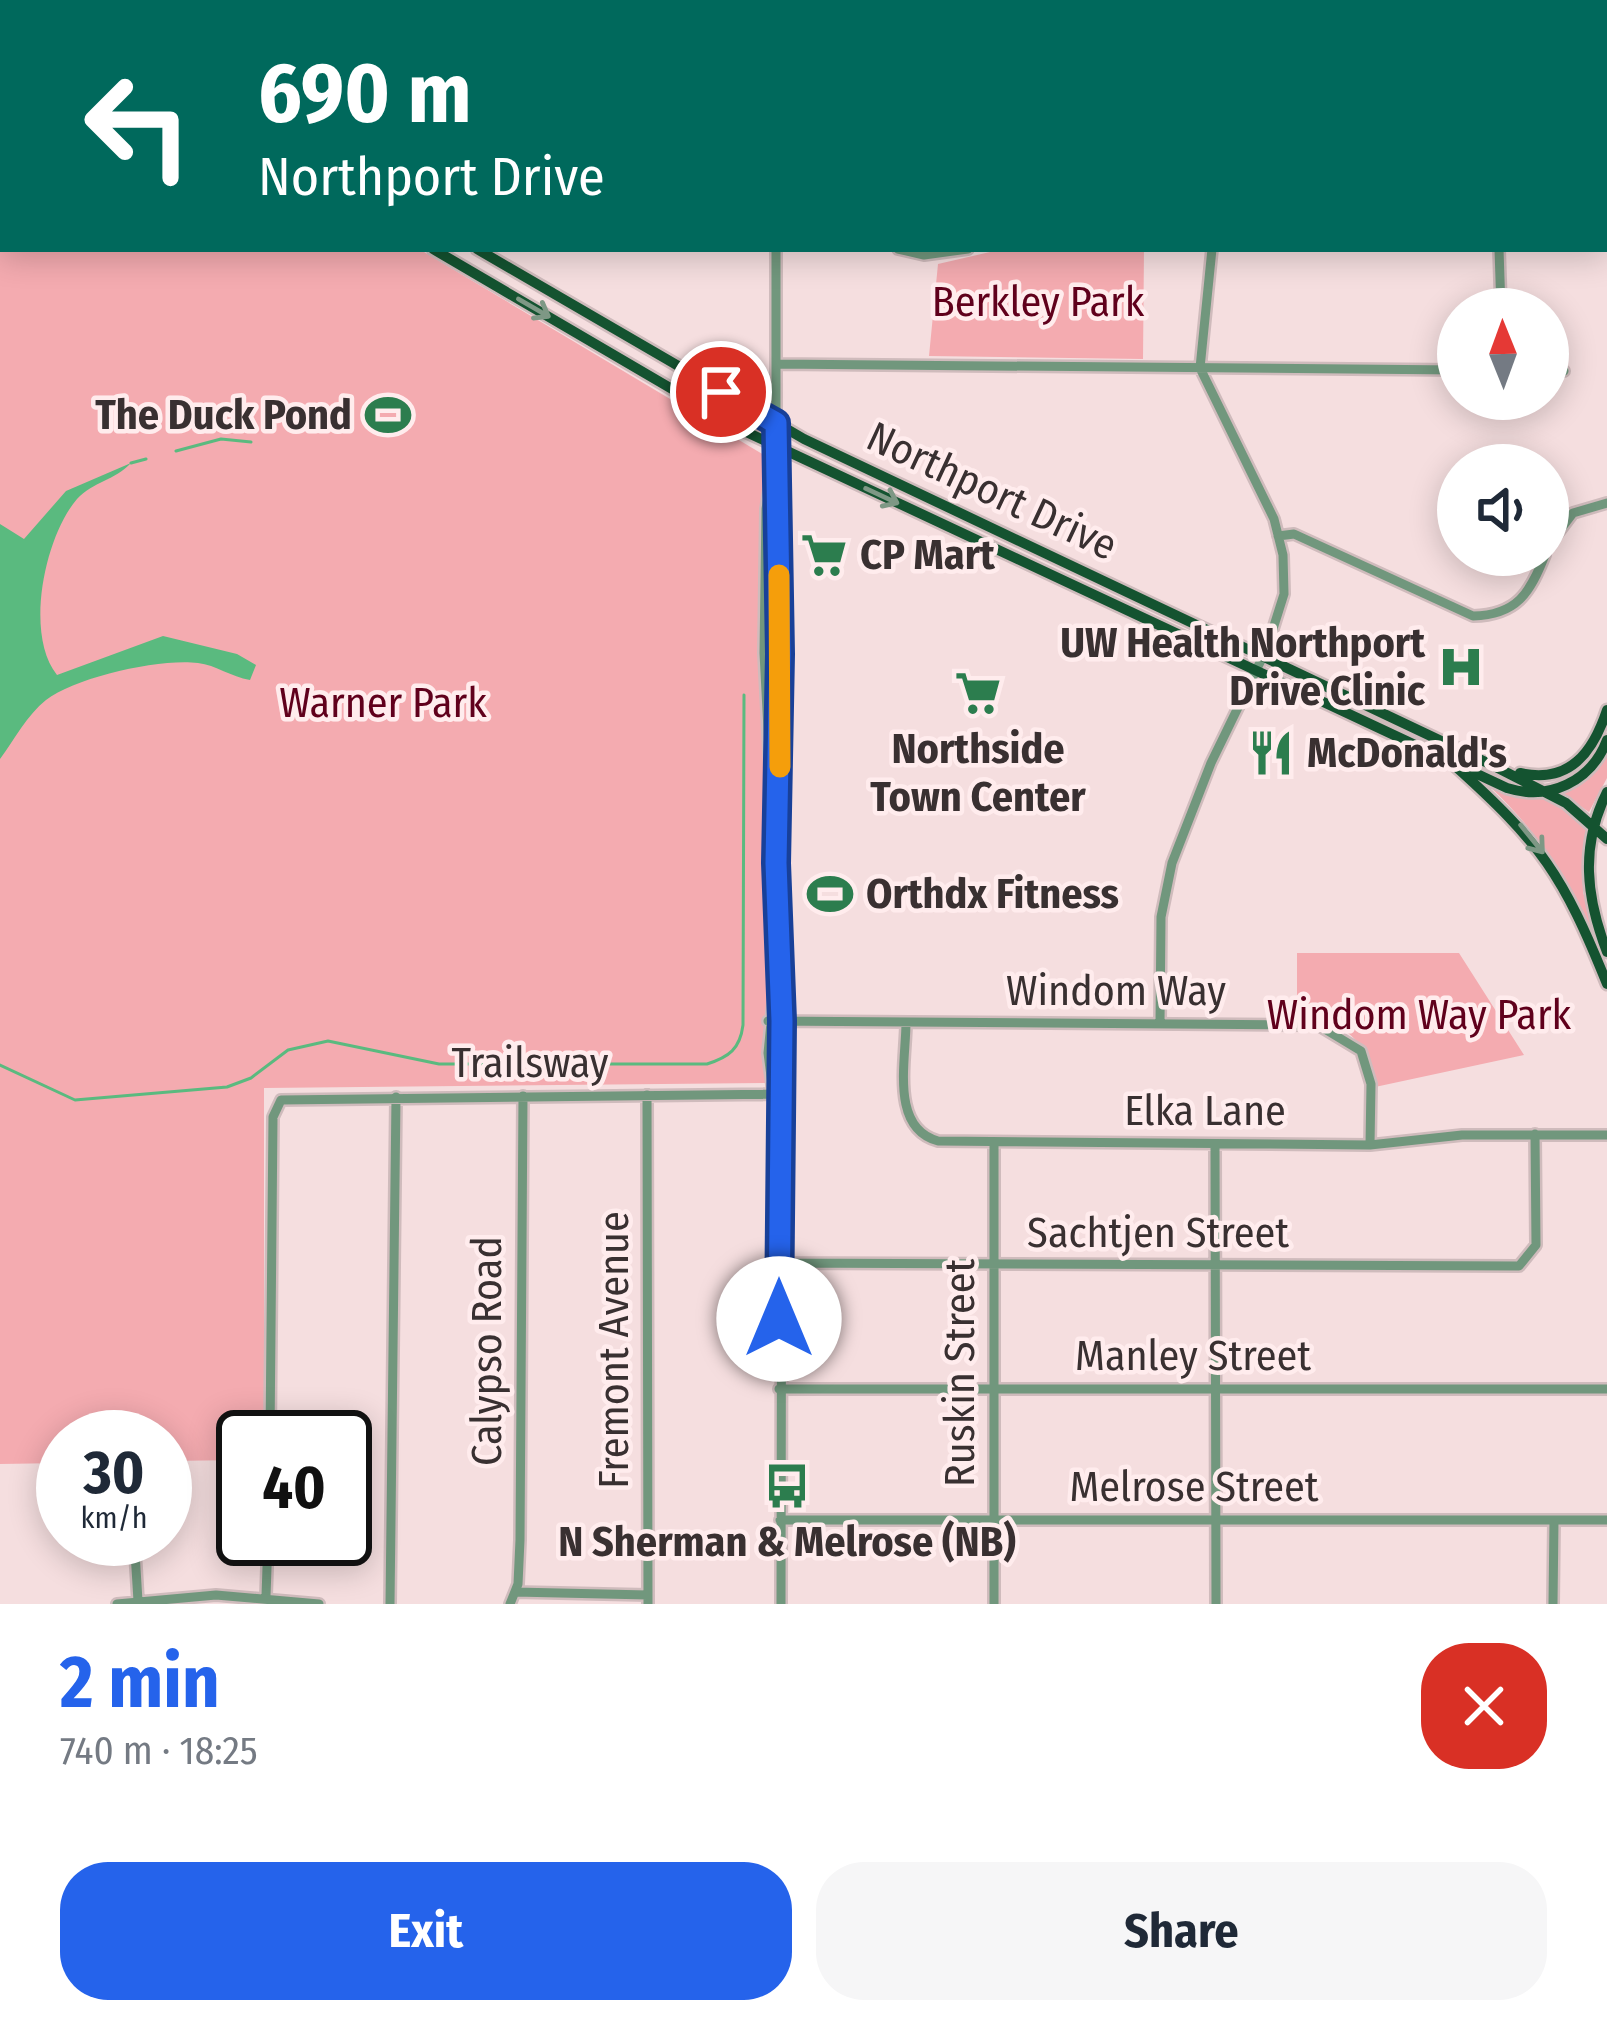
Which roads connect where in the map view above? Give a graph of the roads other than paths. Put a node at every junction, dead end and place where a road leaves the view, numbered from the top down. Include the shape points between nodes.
1 (438, 252) edge
2 (482, 252) edge
3 (776, 252) edge
4 (1212, 252) edge
5 (1499, 252) edge
6 (1500, 288) edge
7 (776, 364) junction
8 (1200, 368) junction
9 (1437, 370) edge
10 (776, 423) junction
11 (776, 446) junction
12 (1607, 503) edge
13 (1569, 518) edge
14 (1278, 536) junction
15 (1045, 553) junction
16 (1006, 555) junction
17 (1535, 576) edge
18 (1263, 655) junction
19 (1254, 673) junction
20 (1607, 710) edge
21 (1607, 740) edge
22 (1448, 759) junction
23 (1494, 766) junction
24 (1546, 792) junction
25 (1607, 792) edge
26 (1592, 823) junction
27 (1607, 838) edge
28 (1607, 952) edge
29 (778, 966) junction
30 (1607, 984) edge
31 (782, 1021) junction
32 (768, 1022) junction
33 (906, 1022) junction
34 (1160, 1024) junction
35 (776, 1094) junction
36 (647, 1095) junction
37 (523, 1096) junction
38 (396, 1097) junction
39 (1534, 1134) junction
40 (1607, 1135) edge
41 (994, 1142) junction
42 (1215, 1144) junction
43 (1370, 1145) junction
44 (779, 1263) junction
45 (993, 1265) junction
46 (1214, 1267) junction
47 (779, 1389) junction
48 (993, 1389) junction
49 (1215, 1389) junction
50 (1607, 1389) edge
51 (269, 1410) edge
52 (780, 1520) junction
53 (994, 1520) junction
54 (1216, 1520) junction
55 (1554, 1520) junction
56 (1607, 1520) edge
57 (136, 1566) edge
58 (267, 1566) edge
59 (266, 1596) junction
60 (512, 1598) edge
61 (138, 1600) junction
62 (648, 1600) edge
63 (117, 1604) edge
64 (319, 1604) edge
65 (390, 1604) edge
66 (781, 1604) edge
67 (994, 1604) edge
68 (1216, 1604) edge
69 (1553, 1604) edge

1 -> 11 main road, Northport Drive
2 - 10 main road, Northport Drive
3 - 7 street
4 - 8 street
5 - 6 street
7 - 8 street
7 - 10 street
8 - 9 street
8 - 14 street
10 - 11 street
10 - 15 main road, Northport Drive
11 -> 16 main road, Northport Drive
11 - 29 street via 764,599
12 - 13 street
14 - 17 street via 1294,534 1473,616 1522,602
14 - 18 street via 1284,594
15 - 16 main road
15 - 18 main road, Northport Drive
16 - 19 main road, Northport Drive
18 - 19 street
18 - 23 main road, Northport Drive
19 - 22 main road, Northport Drive
19 - 34 street via 1172,863 1161,916
20 - 23 main road via 1594,745 1566,770 1539,776
21 - 24 main road via 1587,771
22 - 24 main road, Northport Drive via 1513,790
22 -> 30 main road via 1540,847
23 - 24 main road, Northport Drive
24 - 26 main road
25 - 26 main road
26 - 27 main road
26 - 28 main road via 1588,886
29 - 31 street
29 - 32 street
31 - 32 street, Windom Way
31 - 33 street, Windom Way
31 - 35 street
32 - 35 street
33 - 34 street, Windom Way
33 - 41 street, Elka Lane via 911,1124 931,1139
34 - 43 street, Windom Way via 1318,1025 1352,1041 1371,1084
35 - 36 street, Trailsway
35 - 44 street
36 - 37 street, Trailsway
36 - 62 street, Fremont Avenue
37 - 38 street, Trailsway
37 - 60 street, Calypso Road
38 - 51 street, Trailsway via 280,1101 273,1117
38 - 65 street
39 - 40 street, Elka Lane
39 - 43 street, Elka Lane
39 - 46 street, Sachtjen Street via 1537,1235 1532,1256 1508,1268
41 - 42 street, Elka Lane
41 - 45 street, Ruskin Street
42 - 43 street, Elka Lane
42 - 46 street
44 - 45 street, Sachtjen Street
44 - 47 street
45 - 46 street, Sachtjen Street
45 - 48 street, Ruskin Street
46 - 49 street
47 - 48 street, Manley Street
47 - 52 street
48 - 49 street, Manley Street
48 - 53 street, Ruskin Street
49 - 50 street, Manley Street
49 - 54 street
52 - 53 street, Melrose Street
52 - 66 street
53 - 54 street, Melrose Street
53 - 67 street, Ruskin Street
54 - 55 street, Melrose Street
54 - 68 street
55 - 56 street, Melrose Street
55 - 69 street
57 - 61 street
58 - 59 street
59 - 61 street
59 - 64 street
60 - 62 street
61 - 63 street

